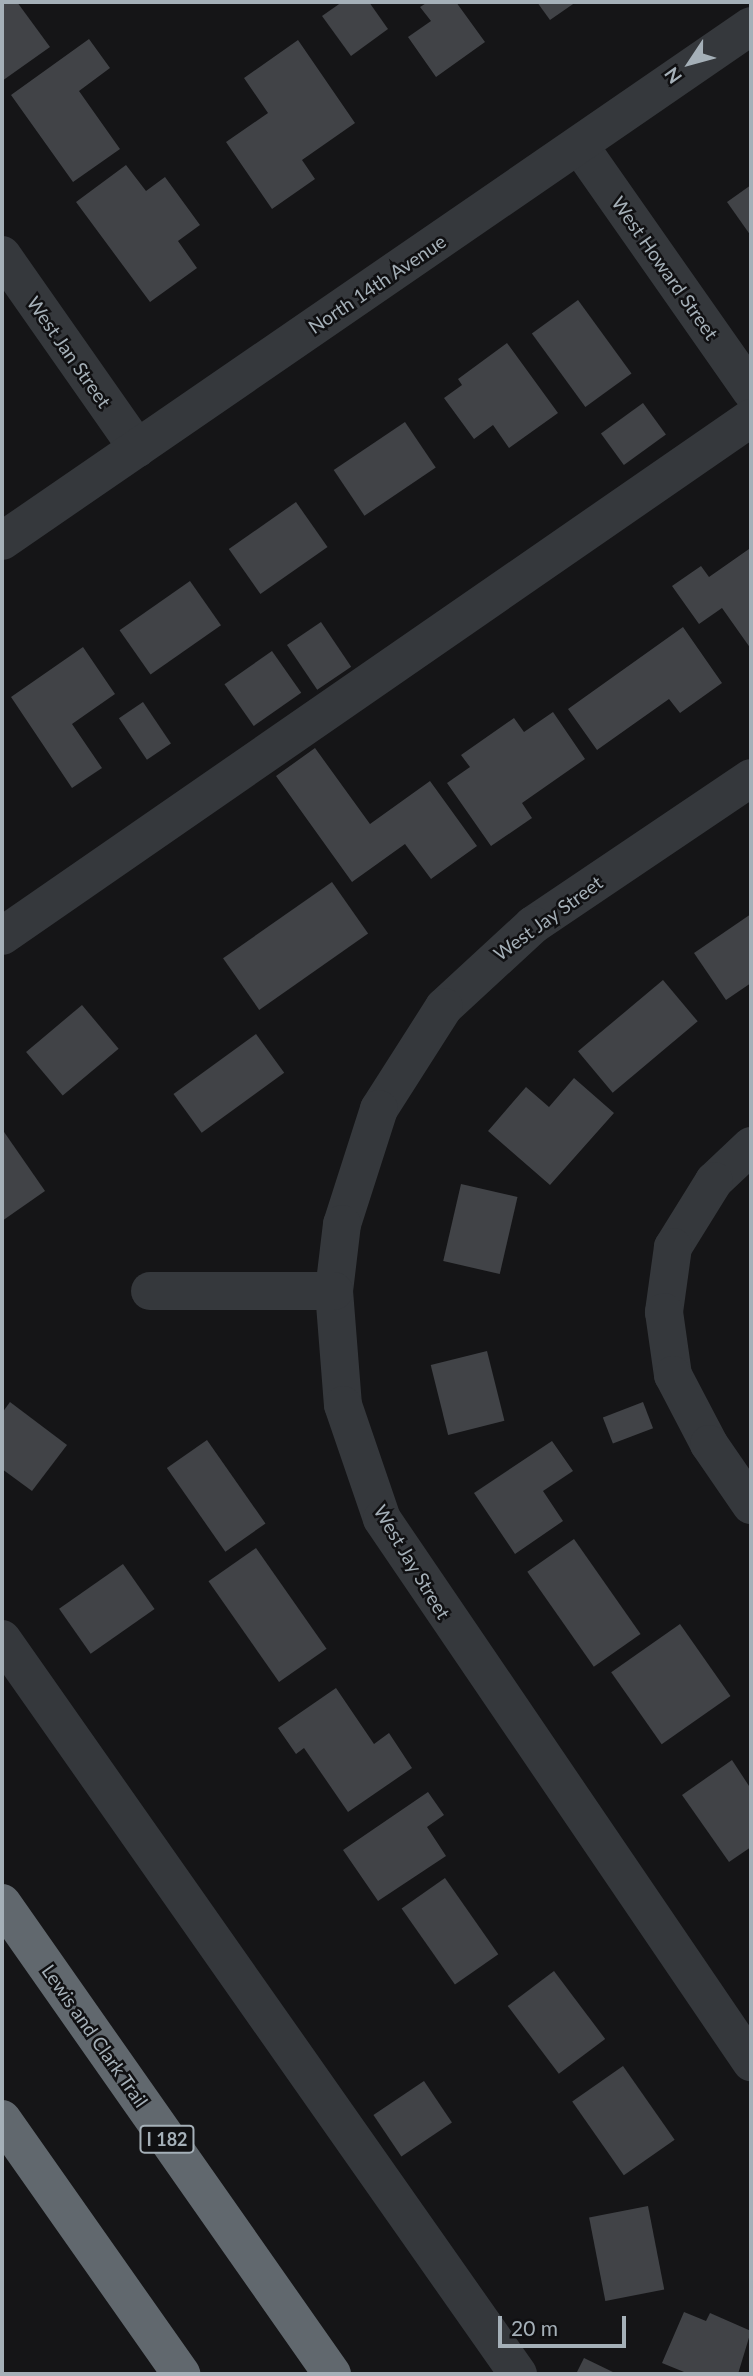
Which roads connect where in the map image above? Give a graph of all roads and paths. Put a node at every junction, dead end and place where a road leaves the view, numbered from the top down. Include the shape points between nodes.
1 (751, 26) edge
2 (579, 145) junction
3 (2, 256) edge
4 (751, 391) edge
5 (751, 418) edge
6 (137, 448) junction
7 (2, 541) edge
8 (751, 778) edge
9 (2, 936) edge
10 (751, 1146) edge
11 (150, 1291) dead end
12 (334, 1291) junction
13 (751, 1505) edge
14 (2, 1639) edge
15 (2, 1903) edge
16 (751, 2062) edge
17 (2, 2119) edge
18 (181, 2374) edge
19 (332, 2374) edge
20 (518, 2374) edge

1 - 2 street, North 14th Avenue
2 - 4 street, West Howard Street
2 - 6 street, North 14th Avenue
3 - 6 street, West Jan Street
5 - 9 street
6 - 7 street, North 14th Avenue
8 - 12 street, West Jay Street via 533,925 444,1007 379,1109 342,1224
10 - 13 street via 714,1181 673,1247 664,1312 674,1375 709,1444
11 - 12 street
12 - 16 street, West Jay Street via 344,1405 382,1519
14 - 20 street
15 - 19 highway, Lewis and Clark Trail / I 182
17 - 18 highway

